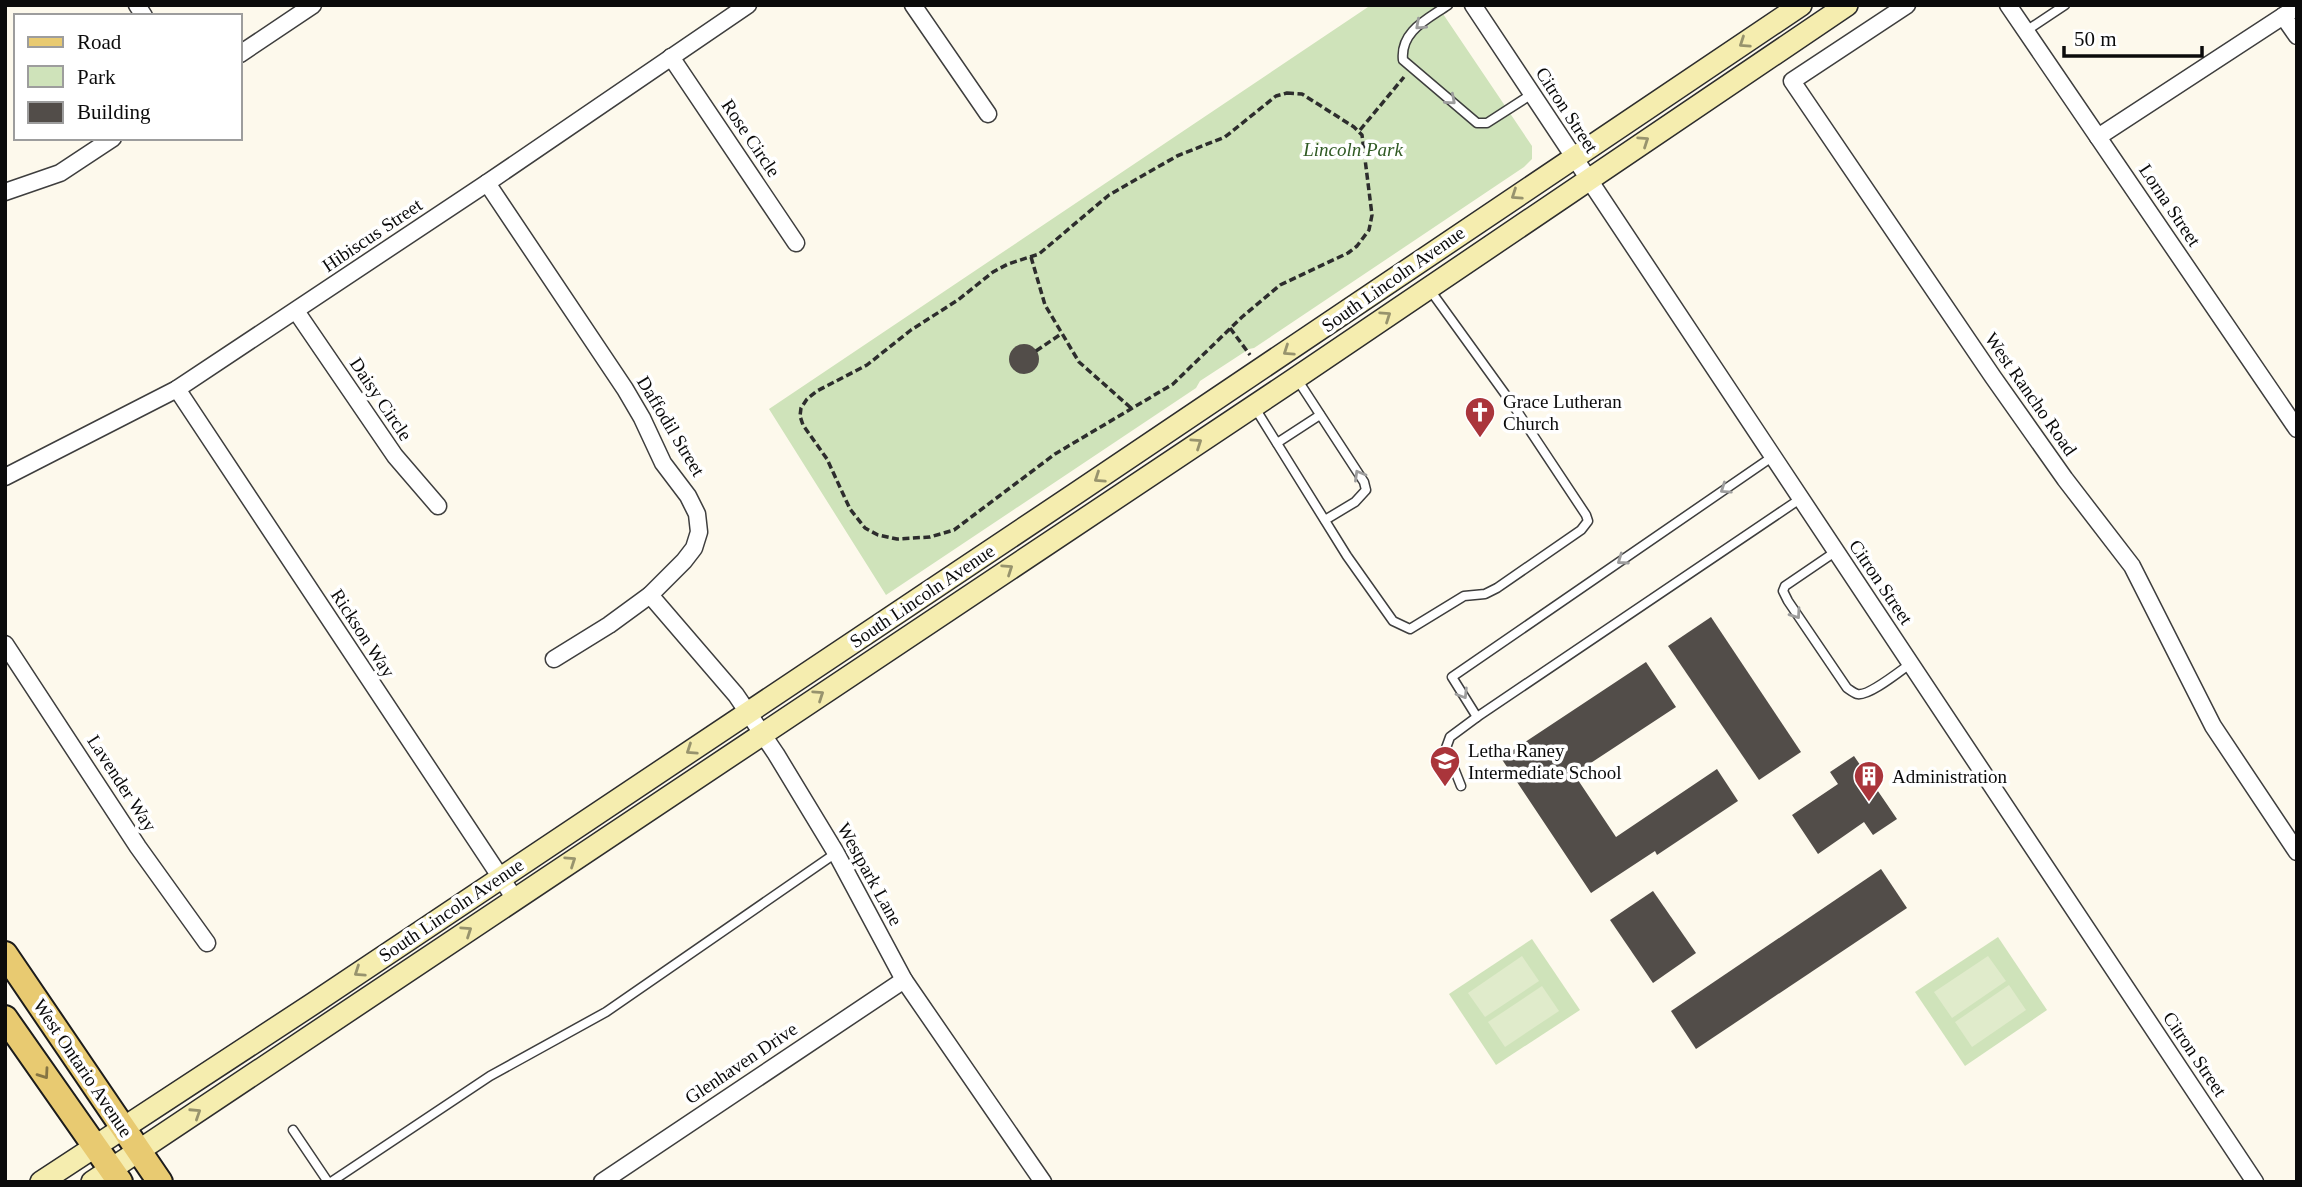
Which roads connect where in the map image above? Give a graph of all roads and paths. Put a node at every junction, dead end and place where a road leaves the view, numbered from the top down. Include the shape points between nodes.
1 (313, 5) edge
2 (748, 5) edge
3 (913, 5) edge
4 (1448, 5) edge
5 (1473, 5) edge
6 (1801, 5) edge
7 (1847, 5) edge
8 (1907, 5) edge
9 (2008, 5) edge
10 (2065, 5) edge
11 (2290, 11) edge
12 (2026, 31) junction
13 (2297, 36) edge
14 (242, 53) edge
15 (671, 57) junction
16 (1412, 67) junction
17 (1532, 94) junction
18 (988, 114) dead end
19 (1359, 131) junction
20 (2098, 137) junction
21 (110, 140) edge
22 (1573, 157) junction
23 (1588, 180) junction
24 (487, 183) junction
25 (5, 192) edge
26 (796, 243) dead end
27 (1031, 257) junction
28 (1428, 288) junction
29 (296, 311) junction
30 (1230, 328) junction
31 (1061, 334) junction
32 (1036, 351) dead end
33 (1250, 356) dead end
34 (1296, 377) junction
35 (177, 389) junction
36 (1253, 406) junction
37 (1131, 408) junction
38 (1320, 415) junction
39 (2297, 429) edge
40 (1277, 443) junction
41 (1772, 457) junction
42 (5, 477) edge
43 (1800, 499) junction
44 (438, 506) dead end
45 (1325, 520) junction
46 (1835, 551) junction
47 (650, 595) junction
48 (5, 644) edge
49 (554, 659) dead end
50 (1910, 664) junction
51 (747, 712) junction
52 (1477, 717) junction
53 (762, 733) junction
54 (1461, 786) dead end
55 (2297, 852) edge
56 (836, 853) junction
57 (500, 877) junction
58 (515, 899) junction
59 (207, 943) dead end
60 (5, 954) edge
61 (904, 980) junction
62 (5, 1018) edge
63 (123, 1128) junction
64 (293, 1130) dead end
65 (94, 1147) junction
66 (139, 1150) junction
67 (108, 1178) edge
68 (41, 1182) edge
69 (160, 1182) edge
70 (329, 1182) edge
71 (602, 1182) edge
72 (1043, 1182) edge
73 (2255, 1182) edge

1 - 14 street
2 - 15 street, Hibiscus Street
3 - 18 street
4 -> 16 lane via 1416,27 1405,43 1404,60
5 - 17 street, Citron Street
6 -> 22 main road, South Lincoln Avenue
23 -> 7 main road, South Lincoln Avenue
8 - 55 street, West Rancho Road via 1793,81 1993,377 2132,566 2213,726
9 - 12 street, Lorna Street
10 - 12 lane
11 - 13 street
11 - 20 street
12 - 20 street, Lorna Street
15 - 24 street, Hibiscus Street
15 - 26 street, Rose Circle
16 -> 17 lane via 1477,123 1487,123
16 - 19 path
17 - 22 street, Citron Street
19 - 27 path via 1302,94 1276,96 1225,137 1177,156 1109,195
19 - 30 path via 1372,215 1368,230 1348,253 1280,285
20 - 39 street, Lorna Street
21 - 25 street via 60,173
22 - 23 street, Citron Street
22 -> 51 main road, South Lincoln Avenue
23 - 28 main road, South Lincoln Avenue
23 - 41 street, Citron Street
24 - 29 street, Hibiscus Street
24 - 47 street, Daffodil Street via 625,389 663,463 697,514 699,532 694,548
27 - 31 path via 1045,305
27 - 37 path via 993,272 867,365 807,399 800,416 803,425 827,458 856,519 878,535 897,539 954,530 1055,454
34 -> 28 main road, South Lincoln Avenue
28 - 45 lane via 1513,405 1588,521 1497,588 1464,596 1410,629 1393,621
29 - 35 street, Hibiscus Street
29 - 44 street, Daisy Circle via 395,456
30 - 33 path
30 - 37 path via 1180,378
31 - 32 path
31 - 37 path via 1079,362
34 - 36 main road, South Lincoln Avenue
34 - 38 lane
35 - 42 street, Hibiscus Street
35 - 57 street, Rickson Way
36 - 40 lane
53 -> 36 main road, South Lincoln Avenue
38 - 40 lane
45 -> 38 lane via 1366,490
40 - 45 lane
41 - 43 street, Citron Street
41 -> 52 lane via 1452,677
43 - 46 street, Citron Street
43 - 52 lane
46 - 50 street, Citron Street
46 -> 50 lane via 1786,586 1783,591 1788,601 1855,694 1864,694
47 - 49 street, Daffodil Street
47 - 51 street, Westpark Lane
48 - 59 street, Lavender Way
50 - 73 street, Citron Street
51 - 53 street, Westpark Lane
51 -> 57 main road, South Lincoln Avenue
52 - 54 lane via 1450,737 1446,748
53 - 56 street, Westpark Lane
58 -> 53 main road, South Lincoln Avenue
56 - 61 street, Westpark Lane
56 - 70 lane via 606,1012 490,1076
57 - 58 street, Rickson Way
57 -> 63 main road, South Lincoln Avenue
66 -> 58 main road, South Lincoln Avenue
60 - 63 main road, West Ontario Avenue
61 - 71 street, Glenhaven Drive
61 - 72 street, Westpark Lane
62 -> 65 main road, West Ontario Avenue
63 - 65 main road, South Lincoln Avenue
63 - 66 main road, West Ontario Avenue
64 - 70 lane
65 - 67 main road, West Ontario Avenue
65 - 68 main road, South Lincoln Avenue
66 - 67 main road, South Lincoln Avenue
66 - 69 main road, West Ontario Avenue

